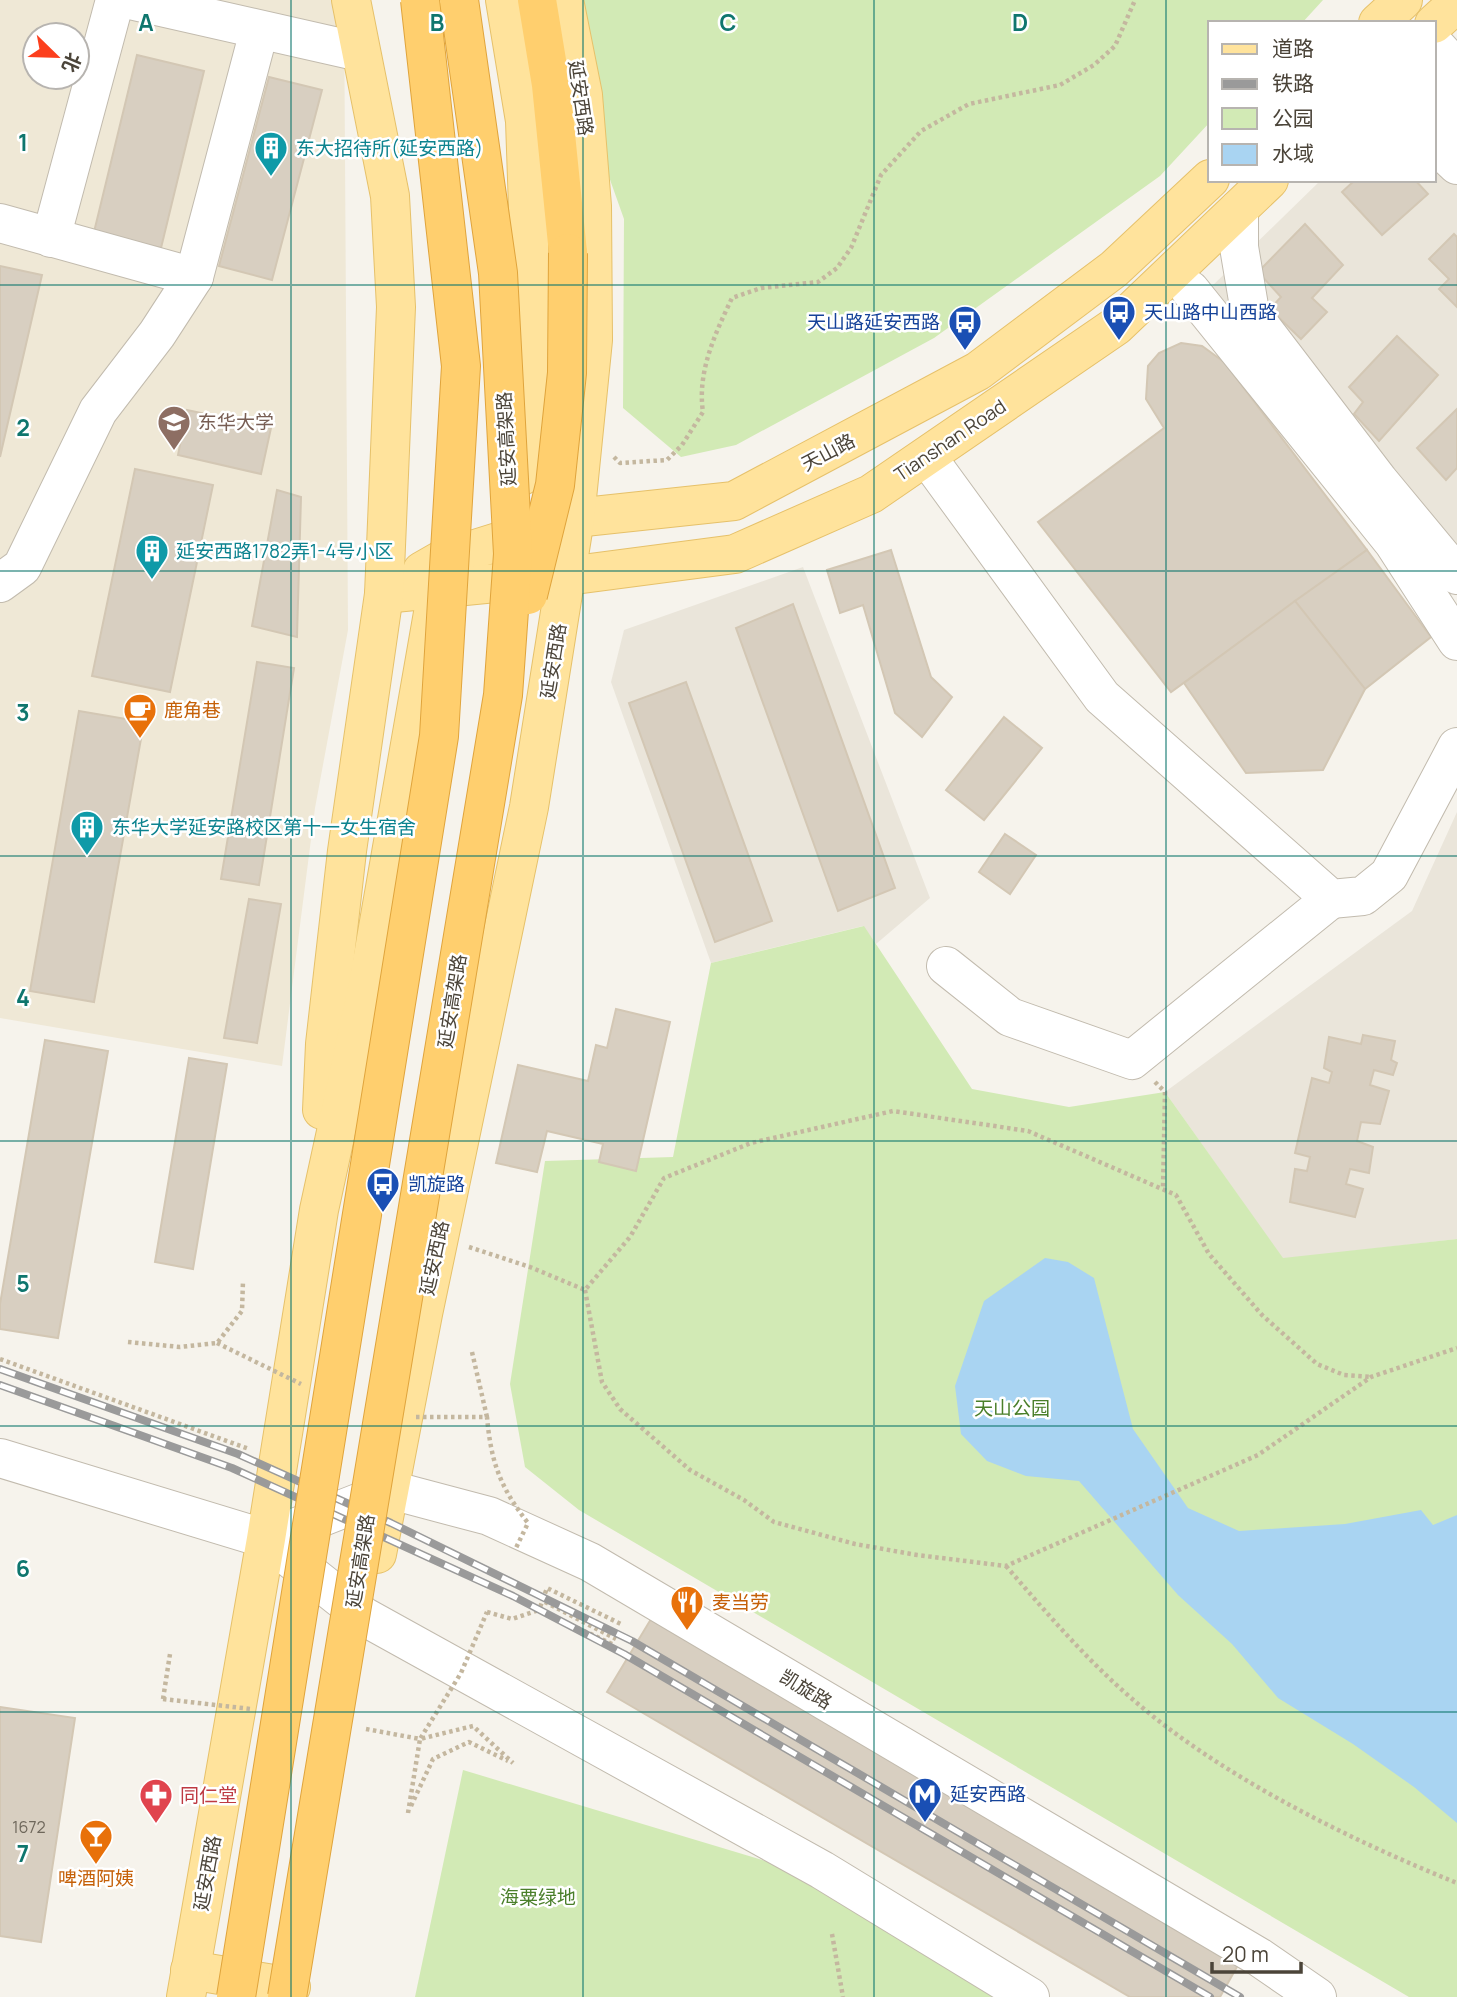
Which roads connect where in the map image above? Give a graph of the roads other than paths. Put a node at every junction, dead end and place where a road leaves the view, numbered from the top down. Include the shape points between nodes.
1 (115, 0) edge
2 (130, 0) edge
3 (352, 0) edge
4 (419, 0) edge
5 (459, 0) edge
6 (505, 0) edge
7 (537, 0) edge
8 (564, 0) edge
9 (1403, 0) edge
10 (1457, 3) edge
11 (1380, 21) edge
12 (1436, 22) edge
13 (259, 31) junction
14 (1436, 46) edge
15 (360, 52) junction
16 (1436, 145) edge
17 (1436, 145) edge
18 (1457, 165) edge
19 (1208, 181) edge
20 (1267, 182) edge
21 (1239, 209) junction
22 (0, 223) edge
23 (51, 238) junction
24 (194, 277) junction
25 (1190, 290) dead end
26 (927, 457) junction
27 (575, 518) junction
28 (518, 536) junction
29 (440, 574) junction
30 (1457, 575) edge
31 (567, 576) junction
32 (514, 581) junction
33 (0, 583) edge
34 (384, 594) junction
35 (1457, 641) edge
36 (503, 695) junction
37 (1457, 747) edge
38 (1331, 900) junction
39 (946, 966) dead end
40 (319, 1210) junction
41 (422, 1314) junction
42 (0, 1458) edge
43 (391, 1490) junction
44 (267, 1539) junction
45 (363, 1616) junction
46 (188, 1984) edge
47 (1304, 1993) edge
48 (290, 1994) edge
49 (1021, 1994) edge
50 (236, 1997) edge

1 - 23 street
2 - 13 street
3 - 15 main road, 延安西路
4 - 29 main road, 延安西路 via 446,128 464,292
4 - 50 highway, bridge via 461,366 439,736
5 - 36 highway, 延安高架路, bridge via 498,273 513,554
6 - 28 main road, 延安西路 via 525,121 532,324
7 - 36 highway, bridge via 551,85 568,253 567,373 555,485
8 - 27 main road, 延安西路 via 583,95 592,206 593,340
9 - 11 main road
10 - 12 main road
13 - 15 street
13 - 24 street
14 - 17 street via 1455,67
15 - 34 main road, 延安西路 via 390,197 396,307
16 - 18 street
19 - 27 main road, 天山路 via 1114,269 978,371 863,433 734,501
20 - 21 main road, Tianshan Road
21 - 26 main road, Tianshan Road via 1116,326
21 - 30 street via 1239,247 1250,312
22 - 23 street
23 - 24 street
24 - 33 street via 98,411 22,567
25 - 35 street via 1393,542
26 - 31 main road, Tianshan Road via 871,494 735,554
26 - 38 street via 1102,697
27 - 28 main road, 天山路
27 - 31 main road, 延安西路
28 - 29 main road, 天山路
28 - 32 main road, 延安西路
29 - 32 main road, Tianshan Road
29 - 34 main road, 天山路
29 - 40 main road, 延安西路 via 368,985
31 - 32 main road, Tianshan Road
31 - 41 main road, 延安西路 via 529,807
32 - 41 main road, 延安西路 via 422,1185
34 - 40 main road, 延安西路 via 325,1044
36 - 48 highway, 延安高架路, bridge
37 - 38 street via 1389,875 1363,896
38 - 39 street via 1132,1060 1010,1017
40 - 44 main road, 延安西路
41 - 43 main road, 延安西路
42 - 44 street
43 - 44 street
43 - 45 main road, 延安西路
43 - 47 street, 凯旋路 via 489,1516 590,1562 1247,1950
44 - 45 street
44 - 46 main road, 延安西路
45 - 48 main road, 延安西路
45 - 49 street via 822,1870
46 - 48 main road

